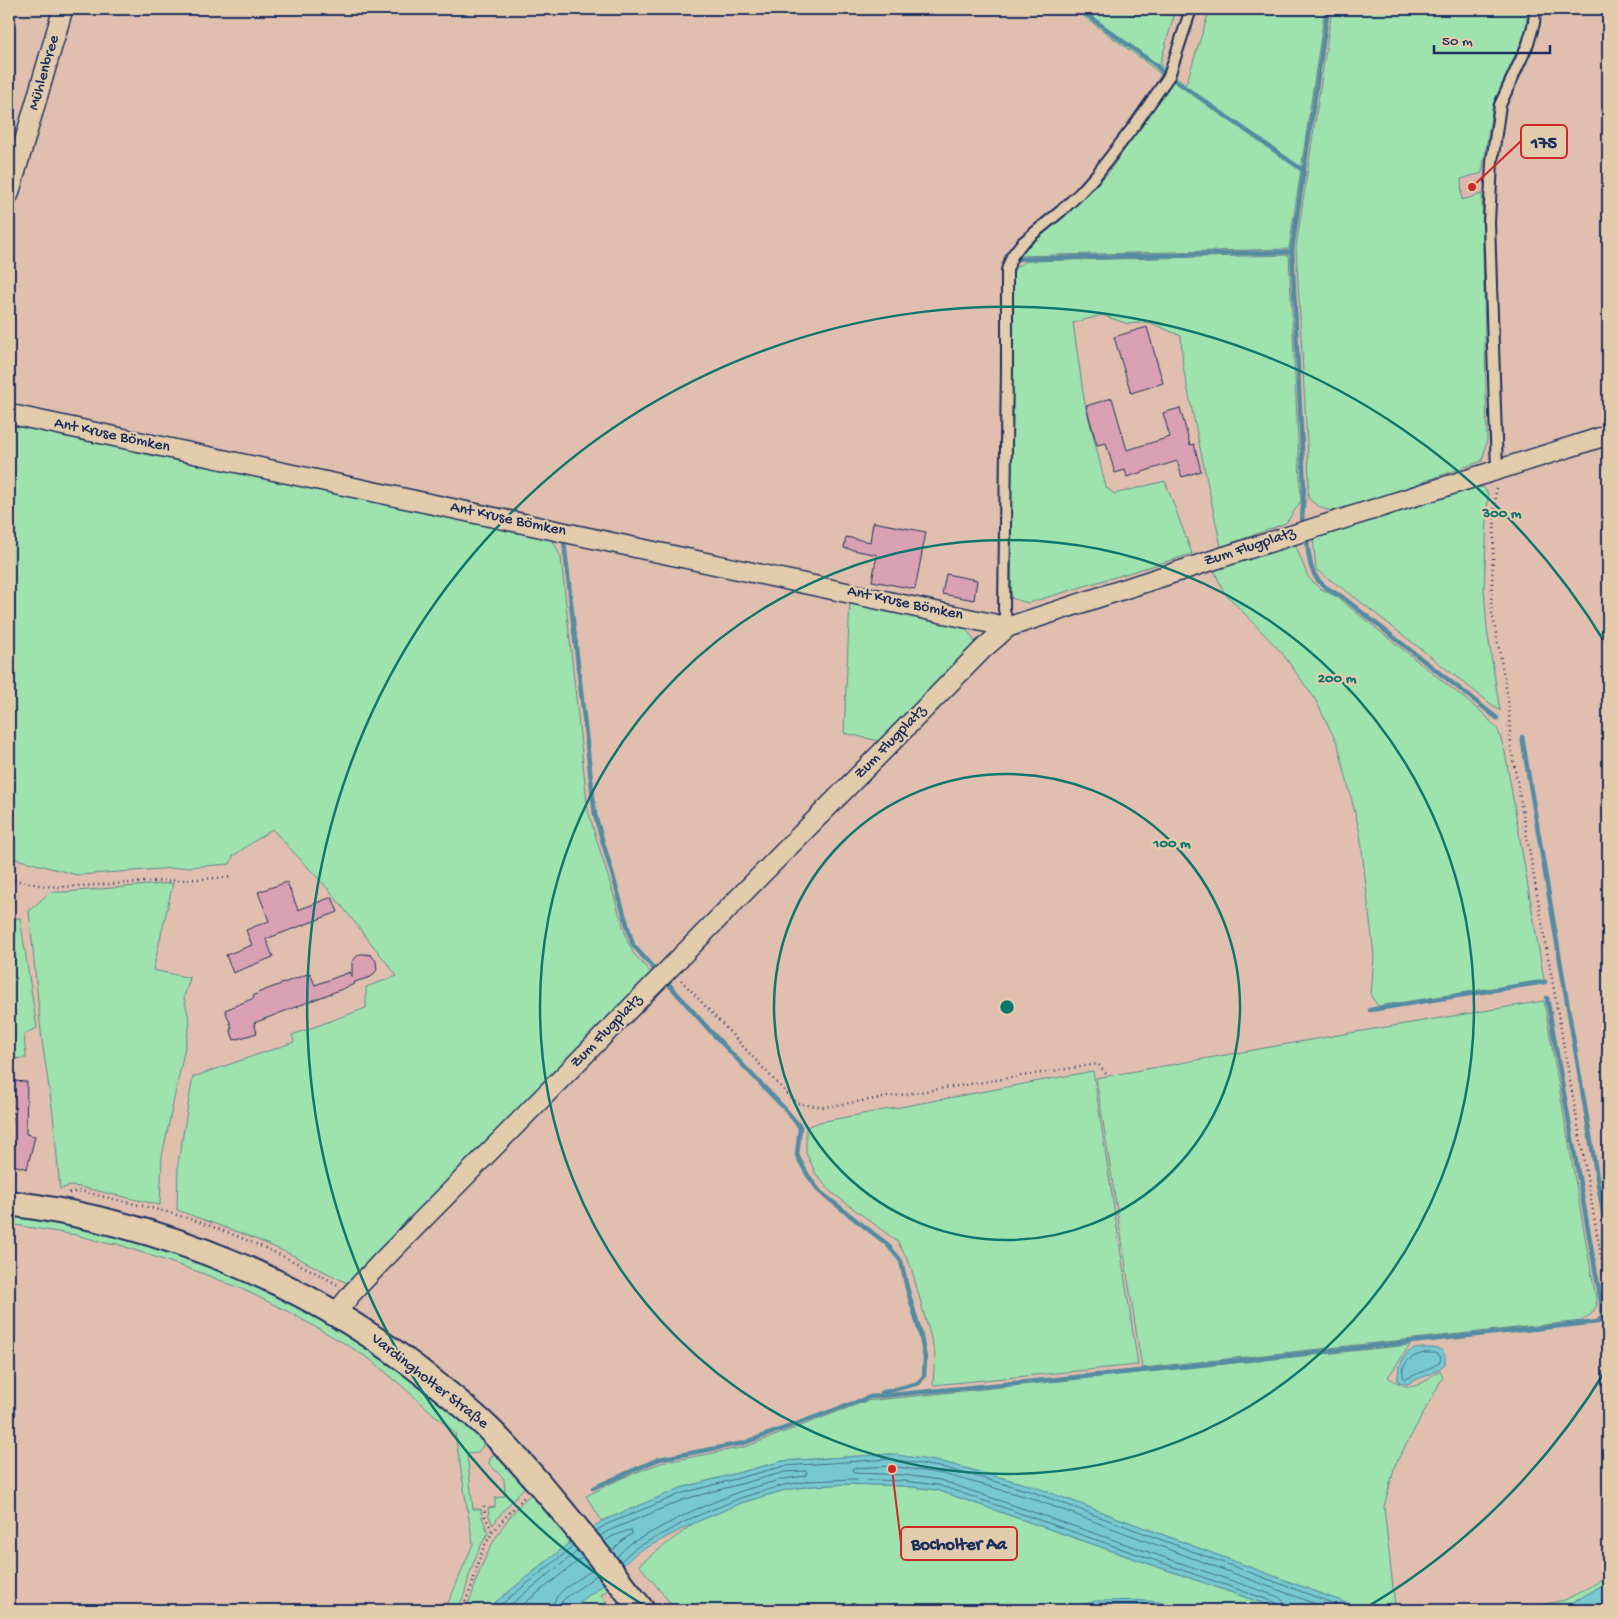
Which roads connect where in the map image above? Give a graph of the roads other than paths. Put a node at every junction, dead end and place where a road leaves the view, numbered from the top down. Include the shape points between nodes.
1 (63, 9) edge
2 (1191, 9) edge
3 (1535, 9) edge
4 (9, 194) edge
5 (9, 414) edge
6 (1608, 435) edge
7 (1497, 470) junction
8 (1008, 627) junction
9 (9, 1203) edge
10 (336, 1313) junction
11 (642, 1610) edge

1 - 4 street, Mühlenbree
2 - 8 lane via 1168,76 1134,126 1080,193 1022,243 1007,270 1004,609
3 - 7 lane via 1528,44 1500,106 1492,162 1489,222
5 - 8 street, Ant Kruse Bömken
6 - 7 street, Zum Flugplatz
7 - 8 street, Zum Flugplatz
8 - 10 street, Zum Flugplatz via 358,1286
9 - 10 street, Vardingholter Straße via 72,1214 162,1237 260,1274
10 - 11 street, Vardingholter Straße via 379,1340 490,1430 580,1530

